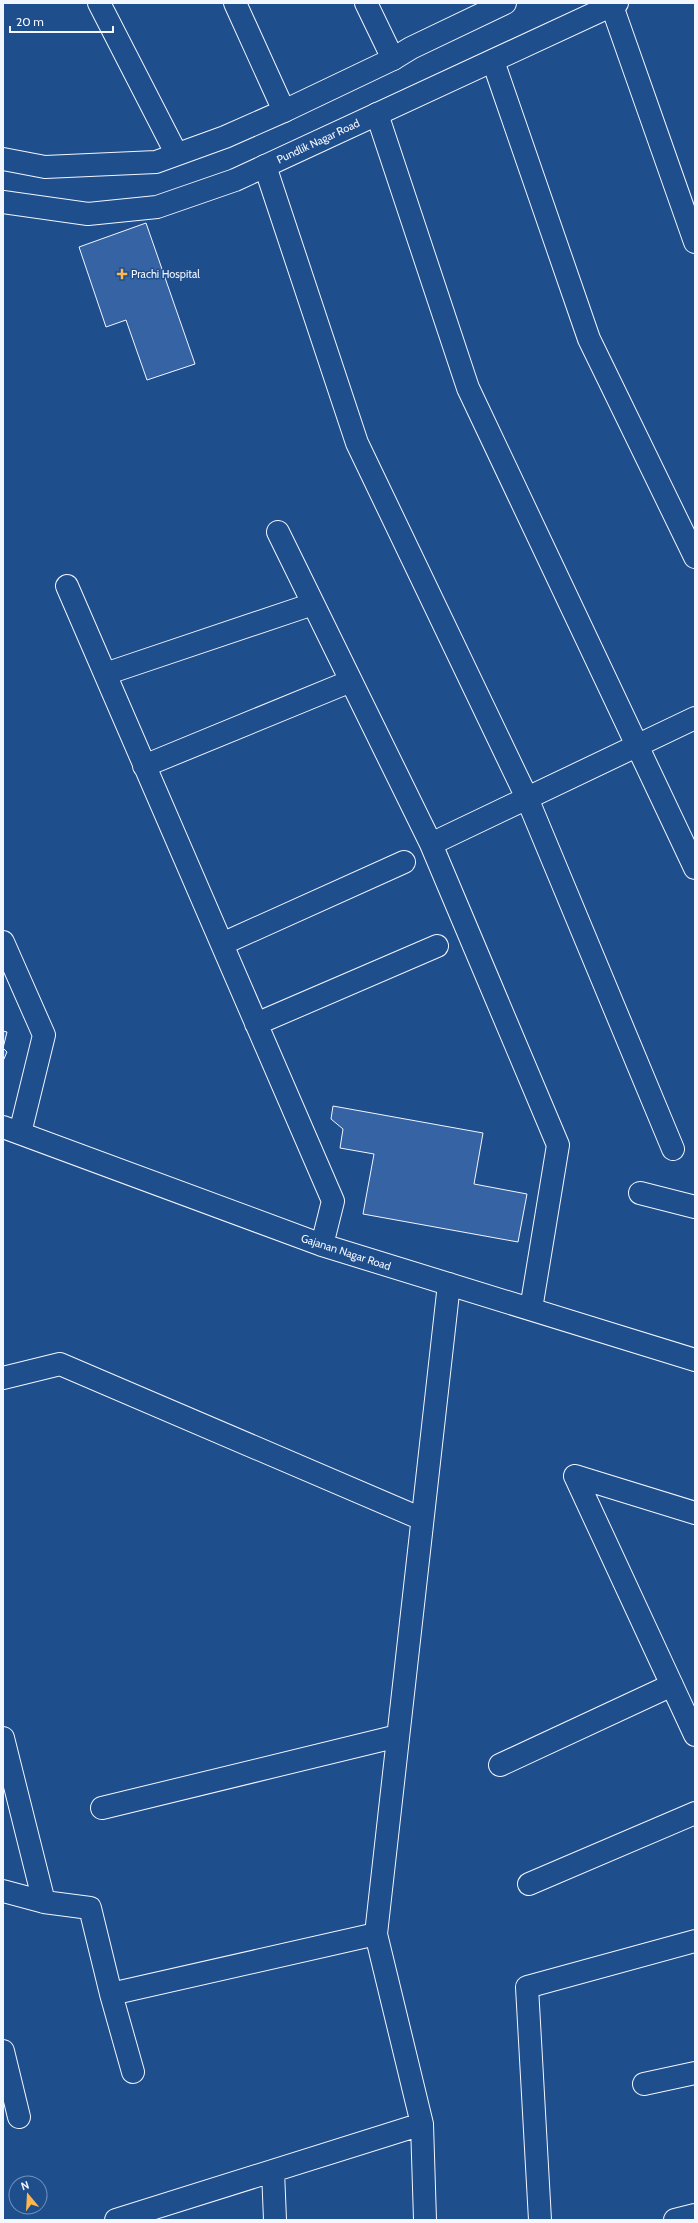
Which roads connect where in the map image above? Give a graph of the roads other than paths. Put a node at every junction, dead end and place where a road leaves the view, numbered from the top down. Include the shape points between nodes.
1 (99, 3) edge
2 (235, 3) edge
3 (366, 3) edge
4 (499, 4) edge
5 (614, 4) edge
6 (393, 60) junction
7 (493, 61) junction
8 (284, 111) junction
9 (377, 114) junction
10 (176, 153) junction
11 (3, 159) edge
12 (265, 166) junction
13 (3, 202) edge
14 (695, 242) edge
15 (278, 532) dead end
16 (695, 557) edge
17 (67, 586) dead end
18 (313, 604) junction
19 (105, 674) junction
20 (351, 681) junction
21 (695, 718) edge
22 (637, 746) junction
23 (144, 766) junction
24 (527, 798) junction
25 (431, 844) junction
26 (404, 862) dead end
27 (695, 868) edge
28 (3, 942) edge
29 (222, 944) junction
30 (437, 946) dead end
31 (256, 1024) junction
32 (12, 1130) edge
33 (673, 1149) dead end
34 (640, 1193) dead end
35 (695, 1206) edge
36 (322, 1245) junction
37 (449, 1284) junction
38 (531, 1309) junction
39 (695, 1360) edge
40 (3, 1378) edge
41 (695, 1513) edge
42 (422, 1519) junction
43 (672, 1684) junction
44 (695, 1735) edge
45 (398, 1736) junction
46 (3, 1738) edge
47 (500, 1765) dead end
48 (102, 1808) dead end
49 (695, 1813) edge
50 (529, 1884) dead end
51 (3, 1891) edge
52 (44, 1902) junction
53 (376, 1934) junction
54 (695, 1941) edge
55 (111, 1994) junction
56 (3, 2051) edge
57 (133, 2072) dead end
58 (695, 2073) edge
59 (644, 2084) dead end
60 (19, 2116) dead end
61 (422, 2124) junction
62 (273, 2171) junction
63 (695, 2215) edge
64 (126, 2218) edge
65 (275, 2220) edge
66 (426, 2220) edge
67 (540, 2220) edge
68 (675, 2220) edge

1 - 10 street
2 - 8 street
3 - 6 street
4 - 6 street via 411,48
5 - 7 street, Pundlik Nagar Road
5 - 14 street
6 - 8 street
7 - 9 street, Pundlik Nagar Road
7 - 16 street via 589,339
8 - 10 street via 225,137
9 - 12 street, Pundlik Nagar Road
9 - 22 street via 468,388
10 - 11 street via 156,162 45,167
12 - 13 street, Pundlik Nagar Road via 235,180 157,208 88,214
12 - 24 street via 356,443
15 - 18 street
17 - 19 street
18 - 19 street
18 - 20 street
19 - 23 street
20 - 23 street
20 - 25 street
21 - 22 street
22 - 24 street
22 - 27 street
23 - 29 street
24 - 25 street
24 - 33 street
25 - 38 street via 558,1145
26 - 29 street
28 - 32 street via 44,1035
29 - 31 street
30 - 31 street
31 - 36 street via 333,1201
32 - 36 street, Gajanan Nagar Road
34 - 35 street
36 - 37 street, Gajanan Nagar Road
37 - 38 street, Gajanan Nagar Road
37 - 42 street
38 - 39 street, Gajanan Nagar Road
40 - 42 street via 60,1364
41 - 43 street via 575,1476
42 - 45 street
43 - 44 street
43 - 47 street
45 - 48 street
45 - 53 street
46 - 52 street
49 - 50 street
51 - 52 street
52 - 55 street via 90,1908
53 - 55 street
53 - 61 street
54 - 67 street via 527,1987
55 - 57 street
56 - 60 street
58 - 59 street
61 - 62 street
61 - 66 street
62 - 64 street
62 - 65 street
63 - 68 street

